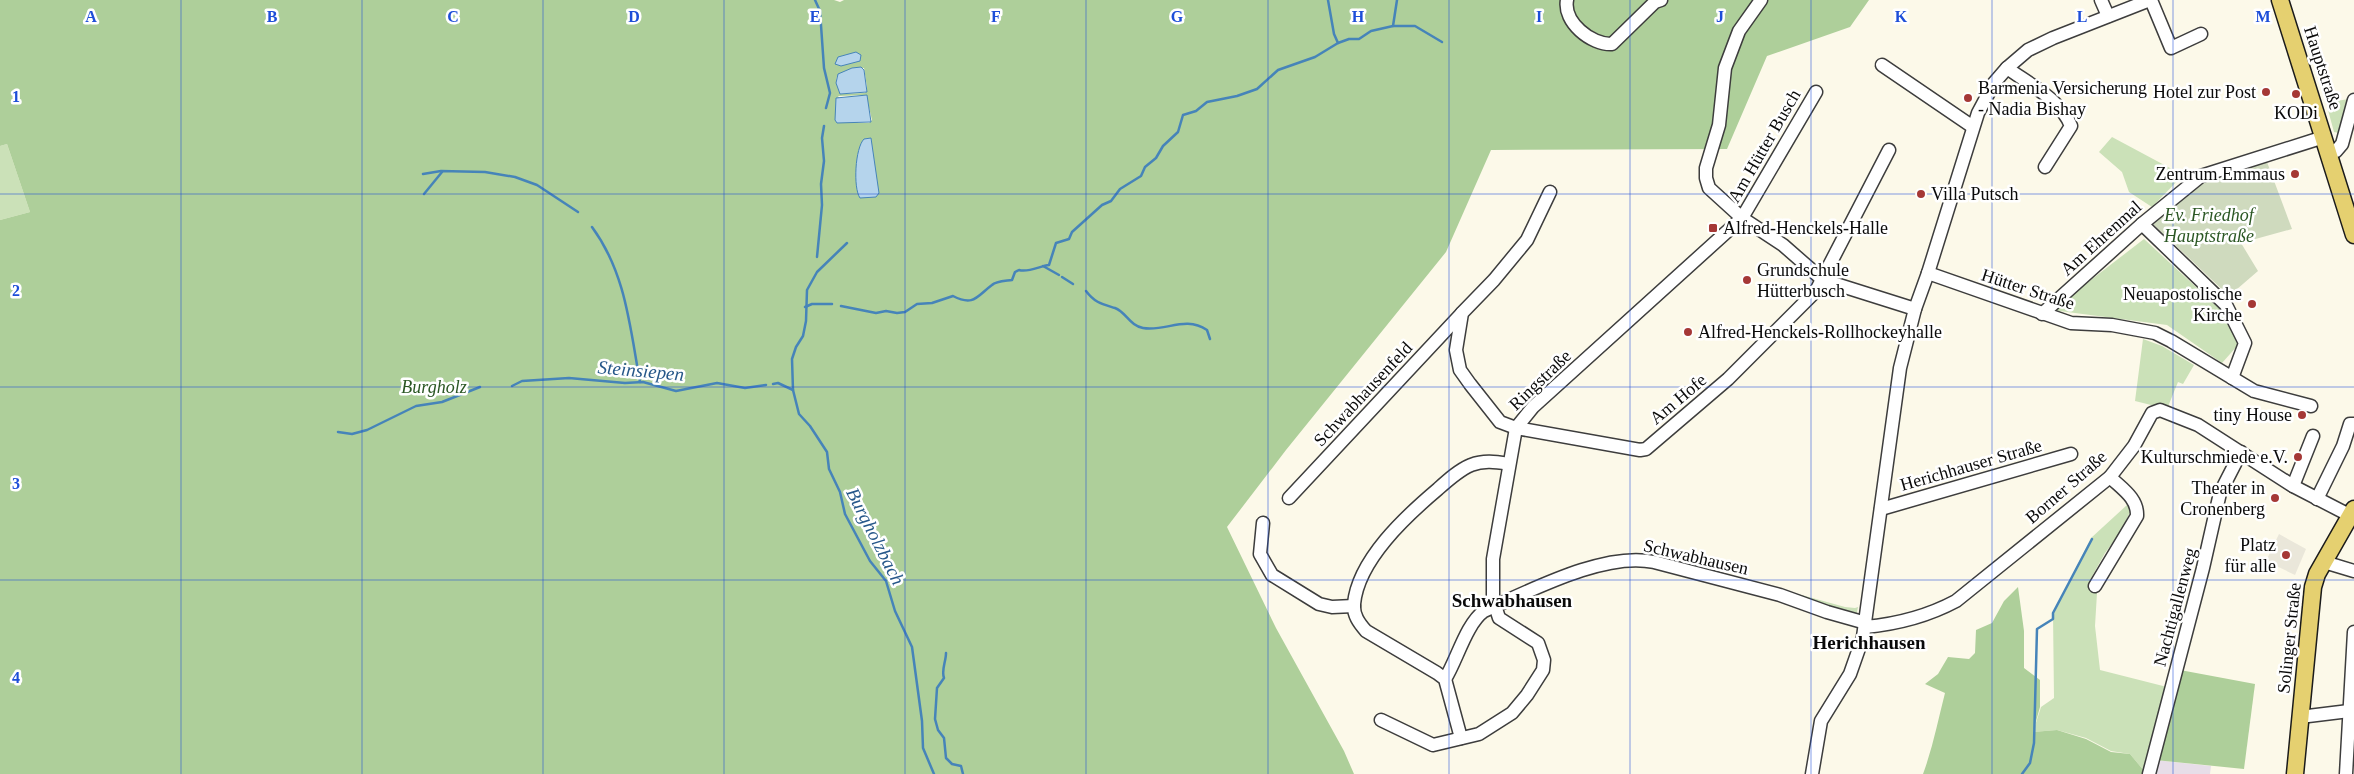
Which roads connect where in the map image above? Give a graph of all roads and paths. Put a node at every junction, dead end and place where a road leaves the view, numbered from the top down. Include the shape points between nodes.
1 (1567, 0) edge
2 (1661, 0) edge
3 (1761, 0) edge
4 (2100, 0) edge
5 (2151, 0) edge
6 (2280, 0) edge
7 (2108, 16) junction
8 (2201, 34) dead end
9 (1882, 65) dead end
10 (2007, 68) junction
11 (1816, 92) dead end
12 (2354, 100) edge
13 (1973, 127) junction
14 (2324, 136) junction
15 (1889, 150) dead end
16 (2329, 153) junction
17 (2045, 167) dead end
18 (1550, 192) dead end
19 (1742, 218) junction
20 (2142, 224) junction
21 (2354, 235) edge
22 (1928, 273) junction
23 (1823, 280) junction
24 (1915, 309) junction
25 (1462, 313) junction
26 (2042, 314) junction
27 (2232, 378) junction
28 (2311, 406) dead end
29 (2352, 424) edge
30 (1516, 428) junction
31 (2313, 436) dead end
32 (2241, 452) junction
33 (2071, 454) dead end
34 (1509, 464) junction
35 (2110, 477) junction
36 (2292, 486) junction
37 (1289, 498) dead end
38 (2317, 499) junction
39 (1881, 509) junction
40 (2353, 515) edge
41 (1263, 523) dead end
42 (2324, 562) junction
43 (2354, 571) edge
44 (2095, 586) dead end
45 (1354, 606) junction
46 (1494, 606) junction
47 (1865, 625) junction
48 (2354, 632) edge
49 (1444, 679) junction
50 (2348, 711) junction
51 (2300, 717) junction
52 (1381, 720) dead end
53 (1461, 738) junction
54 (1812, 774) edge
55 (2149, 774) edge
56 (2295, 774) edge
57 (2346, 774) edge

1 - 2 street via 1572,21 1579,31 1604,44 1612,44 1655,2
3 - 19 street via 1739,31 1726,68 1719,125 1706,168 1709,188
4 - 7 street
5 - 7 street, Herichhauser Straße
5 - 8 street, Herichhauser Straße via 2171,48
6 - 14 main road, Hauptstraße
7 - 10 street, Herichhauser Straße via 2028,50
9 - 13 street
10 - 13 street, Herichhauser Straße via 1986,96
10 - 17 street via 2067,115 2071,126
11 - 19 street, Am Hütter Busch
12 - 16 street via 2342,144
13 - 22 street, Herichhauser Straße
14 - 16 main road, Hauptstraße
14 - 20 street, Am Ehrenmal via 2201,176
15 - 23 street, Am Hofe
16 - 21 main road, Hauptstraße
18 - 25 street, Schwabhausenfeld via 1527,240
19 - 23 street via 1783,245
19 - 30 street, Ringstraße via 1537,403
20 - 26 street, Am Ehrenmal
20 - 27 street via 2226,305 2245,343
22 - 24 street, Herichhauser Straße
22 - 26 street, Hütter Straße
23 - 24 street
23 - 30 street, Am Hofe via 1816,291 1728,379 1646,449
24 - 39 street, Herichhauser Straße via 1900,368
25 - 30 street via 1456,350 1460,370 1500,422
25 - 37 street, Schwabhausenfeld
26 - 27 street, Hütter Straße via 2072,323 2112,325 2155,333
27 - 28 street, Hütter Straße via 2254,391
29 - 38 street
30 - 34 street, Ringstraße
31 - 36 street
32 - 35 street, Borner Straße via 2198,425 2160,410 2152,413 2134,446
32 - 36 street, Borner Straße
32 - 55 street, Nachtigallenweg via 2220,493
33 - 39 street, Herichhauser Straße
34 - 45 street via 1488,461 1471,465 1412,511 1393,530 1368,567
34 - 46 street, Ringstraße via 1493,559
35 - 44 street via 2136,504 2137,516
35 - 47 street, Borner Straße via 1956,601 1910,621
36 - 38 street, Borner Straße
38 - 40 street, Borner Straße
39 - 47 street, Herichhauser Straße
40 - 42 main road, Solinger Straße
41 - 45 street via 1260,554 1272,575 1318,604
42 - 43 street
42 - 51 main road, Solinger Straße via 2313,587
45 - 49 street via 1357,621 1366,631
46 - 47 street, Schwabhausen via 1591,567 1615,560 1641,559 1780,595
46 - 49 street, Schwabhausen via 1474,620 1455,664
46 - 53 street via 1499,618 1538,644 1544,660 1543,670 1512,713 1479,734
47 - 54 street via 1855,664 1820,721
48 - 50 street
49 - 53 street
50 - 51 street
50 - 57 street
51 - 56 main road, Solinger Straße
52 - 53 street via 1428,744

